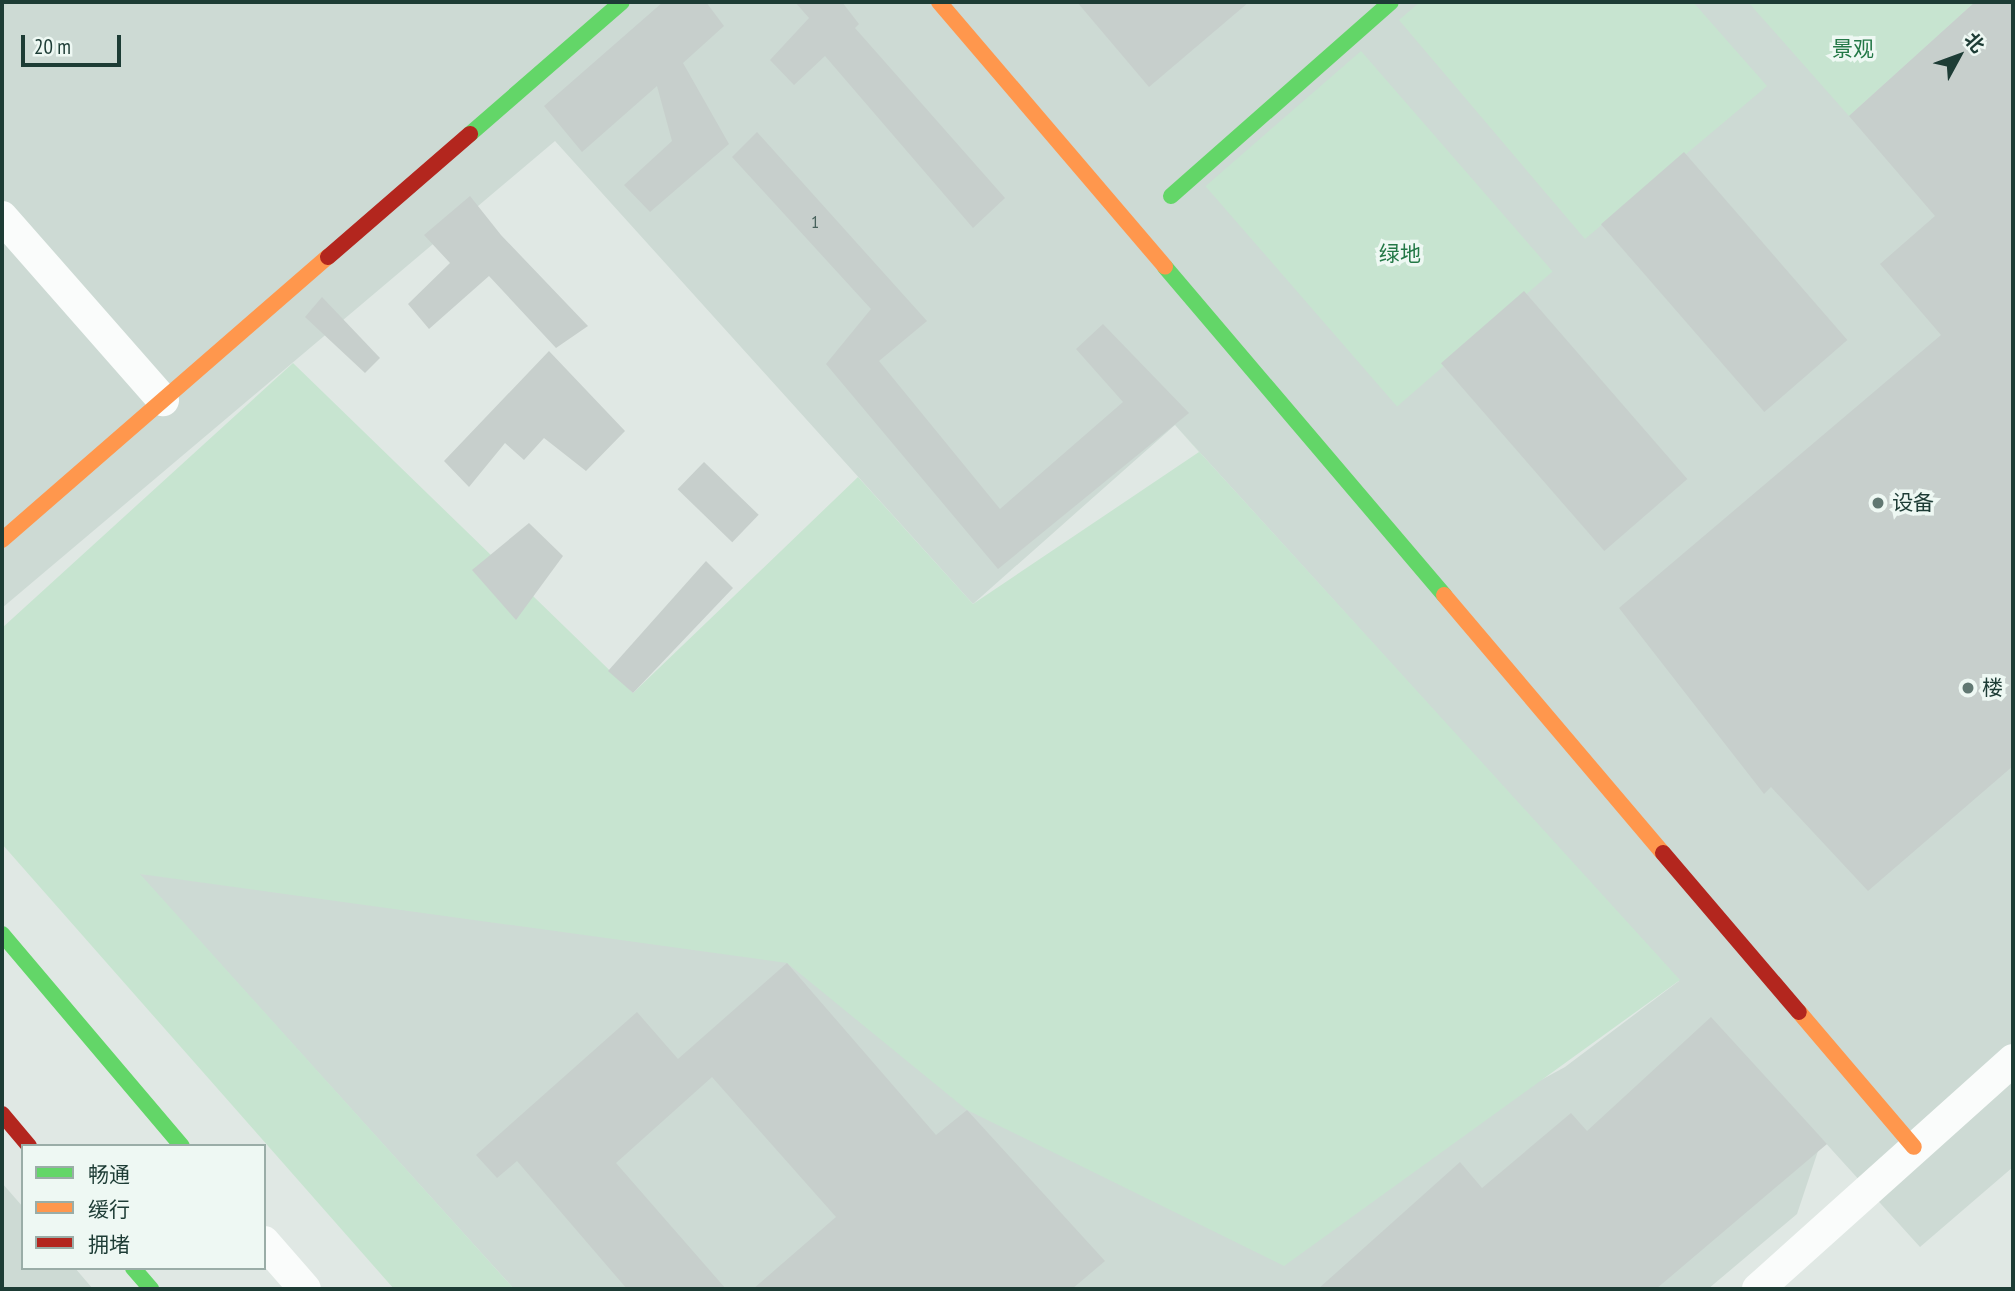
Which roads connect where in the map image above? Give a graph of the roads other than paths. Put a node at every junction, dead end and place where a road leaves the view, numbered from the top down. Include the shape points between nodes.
1 (622, 2) edge
2 (939, 2) edge
3 (1391, 2) edge
4 (1171, 197) dead end
5 (2, 217) edge
6 (163, 400) junction
7 (2, 540) edge
8 (2, 934) edge
9 (2013, 1060) edge
10 (2, 1114) edge
11 (27, 1144) edge
12 (180, 1144) edge
13 (1914, 1147) junction
14 (266, 1243) edge
15 (135, 1270) edge
16 (151, 1289) edge
17 (305, 1289) edge
18 (1758, 1289) edge

1 - 6 street
2 - 13 street
3 - 4 street
5 - 6 street
6 - 7 street
8 - 12 street
9 - 13 street
10 - 11 street
13 - 18 street
14 - 17 street
15 - 16 street

